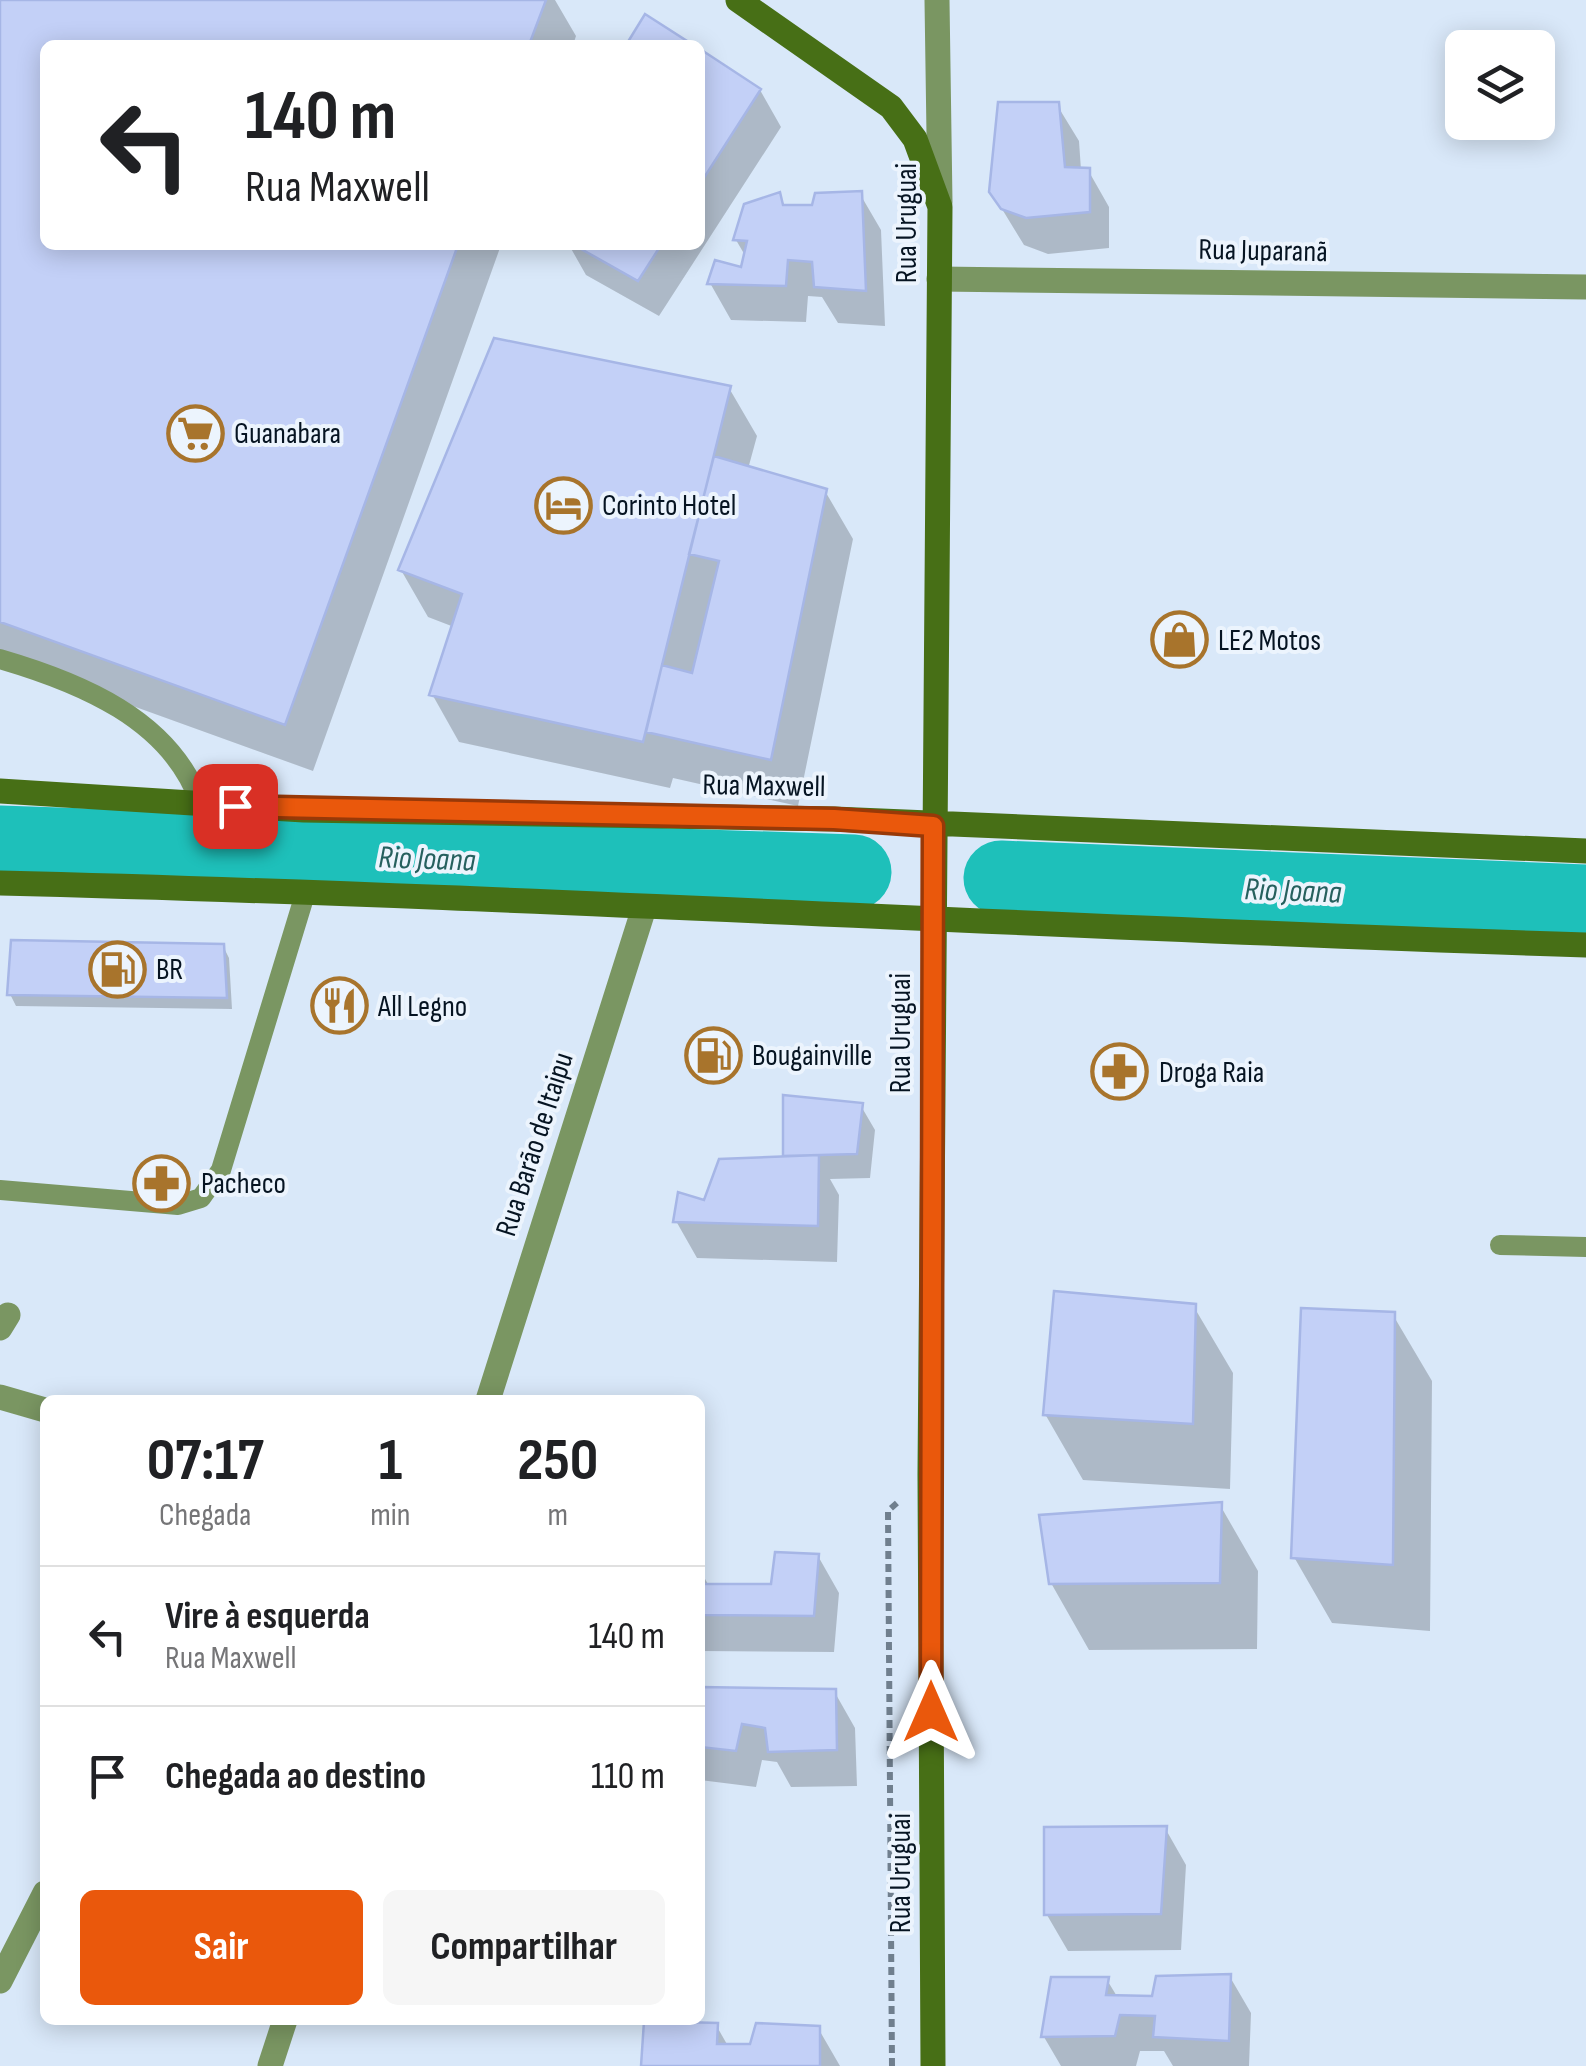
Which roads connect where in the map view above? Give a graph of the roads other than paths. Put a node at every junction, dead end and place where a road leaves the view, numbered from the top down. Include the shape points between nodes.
1 (738, 0) edge
2 (937, 0) edge
3 (940, 207) junction
4 (939, 279) junction
5 (1586, 287) edge
6 (0, 659) edge
7 (0, 792) edge
8 (200, 804) junction
9 (933, 826) junction
10 (1586, 851) edge
11 (0, 883) edge
12 (306, 891) junction
13 (644, 908) junction
14 (934, 922) junction
15 (1586, 946) edge
16 (0, 1190) edge
17 (1500, 1244) dead end
18 (1586, 1247) edge
19 (490, 1395) edge
20 (0, 1397) edge
21 (40, 1409) edge
22 (40, 1904) edge
23 (0, 1980) edge
24 (284, 2025) edge
25 (270, 2066) edge
26 (933, 2066) edge

1 - 3 main road via 892,107 915,139
2 - 3 street, Rua Uruguai
3 - 4 main road, Rua Uruguai
4 - 5 street, Rua Juparanã
4 - 9 main road, Rua Uruguai
6 - 8 lane via 58,676 140,721 175,756
7 - 8 main road, Rua Maxwell
8 - 9 main road, Rua Maxwell
9 - 10 main road, Rua Maxwell
9 - 14 main road, Rua Uruguai
11 - 12 main road
12 - 13 main road
12 - 16 lane via 221,1170 201,1198 178,1205
13 - 14 main road
13 - 19 street, Rua Barão de Itaipu
14 - 15 main road
14 - 26 main road, Rua Uruguai
17 - 18 lane
20 - 21 street
22 - 23 street
24 - 25 street

